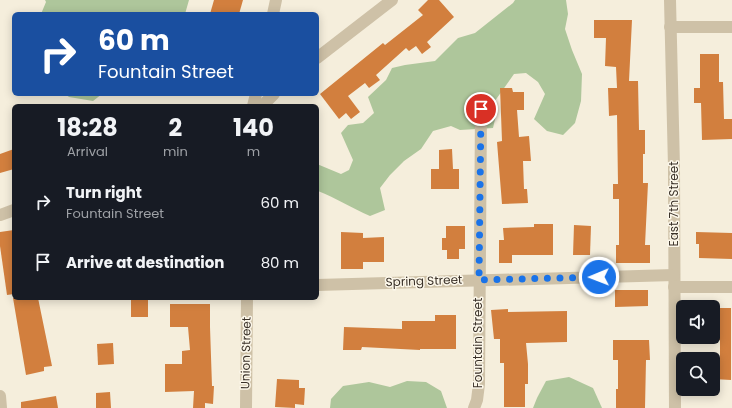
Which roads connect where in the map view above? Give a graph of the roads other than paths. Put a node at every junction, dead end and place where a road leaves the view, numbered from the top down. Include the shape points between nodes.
1 (276, 0) edge
2 (392, 0) edge
3 (670, 0) edge
4 (273, 12) edge
5 (670, 27) junction
6 (732, 27) edge
7 (319, 56) edge
8 (272, 96) edge
9 (264, 104) edge
10 (481, 109) dead end
11 (12, 211) edge
12 (0, 215) edge
13 (479, 280) junction
14 (674, 281) junction
15 (319, 285) edge
16 (732, 287) edge
17 (247, 300) edge
18 (0, 396) edge
19 (1, 408) edge
20 (246, 408) edge
21 (474, 408) edge
22 (675, 408) edge

1 - 4 street
2 - 7 street
3 - 5 street, East 7th Street
5 - 6 street
5 - 14 street, East 7th Street
8 - 9 street
10 - 13 street, Fountain Street
11 - 12 street
13 - 14 street, Spring Street
13 - 15 street, Spring Street
13 - 21 street, Fountain Street via 479,384
14 - 16 street, Spring Street
14 - 22 street, East 7th Street
17 - 20 street, Union Street
18 - 19 street

